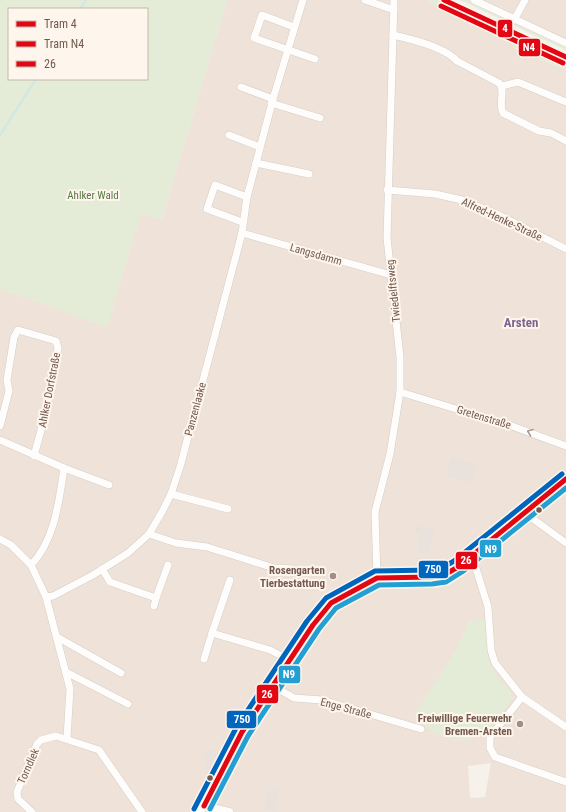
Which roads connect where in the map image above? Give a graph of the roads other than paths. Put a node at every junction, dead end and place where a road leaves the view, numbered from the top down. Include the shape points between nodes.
1 (303, 0) edge
2 (364, 0) edge
3 (394, 0) edge
4 (474, 0) edge
5 (524, 0) edge
6 (394, 10) junction
7 (514, 20) junction
8 (294, 27) junction
9 (393, 34) junction
10 (566, 43) edge
11 (287, 50) junction
12 (315, 59) dead end
13 (502, 86) junction
14 (241, 87) dead end
15 (272, 101) junction
16 (566, 102) edge
17 (320, 118) dead end
18 (229, 135) dead end
19 (566, 141) edge
20 (260, 147) junction
21 (256, 163) junction
22 (310, 174) dead end
23 (387, 190) junction
24 (247, 197) junction
25 (242, 222) junction
26 (242, 233) junction
27 (566, 249) edge
28 (391, 275) junction
29 (400, 392) junction
30 (0, 426) edge
31 (0, 440) edge
32 (566, 446) edge
33 (34, 456) junction
34 (64, 468) junction
35 (566, 479) edge
36 (109, 485) dead end
37 (171, 494) junction
38 (228, 509) dead end
39 (525, 513) junction
40 (149, 534) junction
41 (0, 539) edge
42 (566, 543) edge
43 (470, 558) junction
44 (31, 565) junction
45 (168, 565) dead end
46 (102, 569) junction
47 (293, 569) dead end
48 (377, 578) junction
49 (230, 580) dead end
50 (46, 597) junction
51 (156, 598) junction
52 (154, 606) dead end
53 (212, 633) junction
54 (57, 637) junction
55 (204, 659) dead end
56 (289, 660) junction
57 (66, 672) junction
58 (121, 673) dead end
59 (273, 686) junction
60 (522, 697) junction
61 (128, 704) dead end
62 (566, 727) edge
63 (421, 730) dead end
64 (67, 738) junction
65 (566, 782) edge
66 (202, 809) edge
67 (32, 812) edge
68 (142, 812) edge
69 (229, 812) edge

1 - 8 street, Panzenlaake
2 - 6 street
3 - 6 street, Twiedelftsweg
4 - 7 street
5 - 7 street
6 - 9 street, Twiedelftsweg
7 - 10 street
8 - 11 street, Panzenlaake
8 - 11 street via 262,15 254,38
9 - 13 street via 452,56
9 - 23 street, Twiedelftsweg
11 - 12 street
11 - 15 street, Panzenlaake
13 - 16 street via 518,82
13 - 19 street via 500,108 503,113
14 - 15 street
15 - 17 street
15 - 20 street, Panzenlaake
18 - 20 street
20 - 21 street, Panzenlaake
21 - 22 street
21 - 24 street, Panzenlaake
23 - 27 street, Alfred-Henke-Straße via 435,194 462,200 499,215
23 - 28 street, Twiedelftsweg via 387,238
24 - 25 street, Panzenlaake
24 - 25 street via 215,185 206,210
25 - 26 street, Panzenlaake
26 - 28 street, Langsdamm
26 - 37 street, Panzenlaake
28 - 29 street, Twiedelftsweg via 400,357
32 -> 29 street, Gretenstraße via 510,425
29 - 48 street, Twiedelftsweg via 390,454 375,512
30 - 33 street, Ahlker Dorfstraße via 9,391 7,380 14,337 18,330 56,342 58,348 54,374
31 - 33 street
33 - 34 street
34 - 36 street
34 - 44 street via 58,507 41,555
35 - 39 street
37 - 38 street
37 - 40 street, Panzenlaake
39 - 42 street
39 - 43 street
40 - 46 street, Panzenlaake via 128,553
40 - 47 street via 176,543 207,547 274,568
41 - 44 street via 11,545
43 - 48 street via 444,575
43 - 60 street via 475,565 488,607 491,650 495,663
44 - 50 street
45 - 51 street
46 - 50 street, Panzenlaake via 53,596
46 - 51 street via 110,582
48 - 56 street via 331,603
49 - 53 street
50 - 54 street
51 - 52 street
53 - 55 street
53 - 56 street via 270,650
54 - 57 street
54 - 58 street
56 - 59 street
57 - 61 street
57 - 64 street via 70,689
59 - 63 street, Enge Straße via 294,698 322,700
59 - 66 street via 242,732
60 - 62 street
60 - 65 street via 490,737 492,753 495,757
64 - 67 street, Torndiek via 48,737 37,744 17,792 18,799
64 - 68 street, Torndiek via 98,750
66 - 69 street

